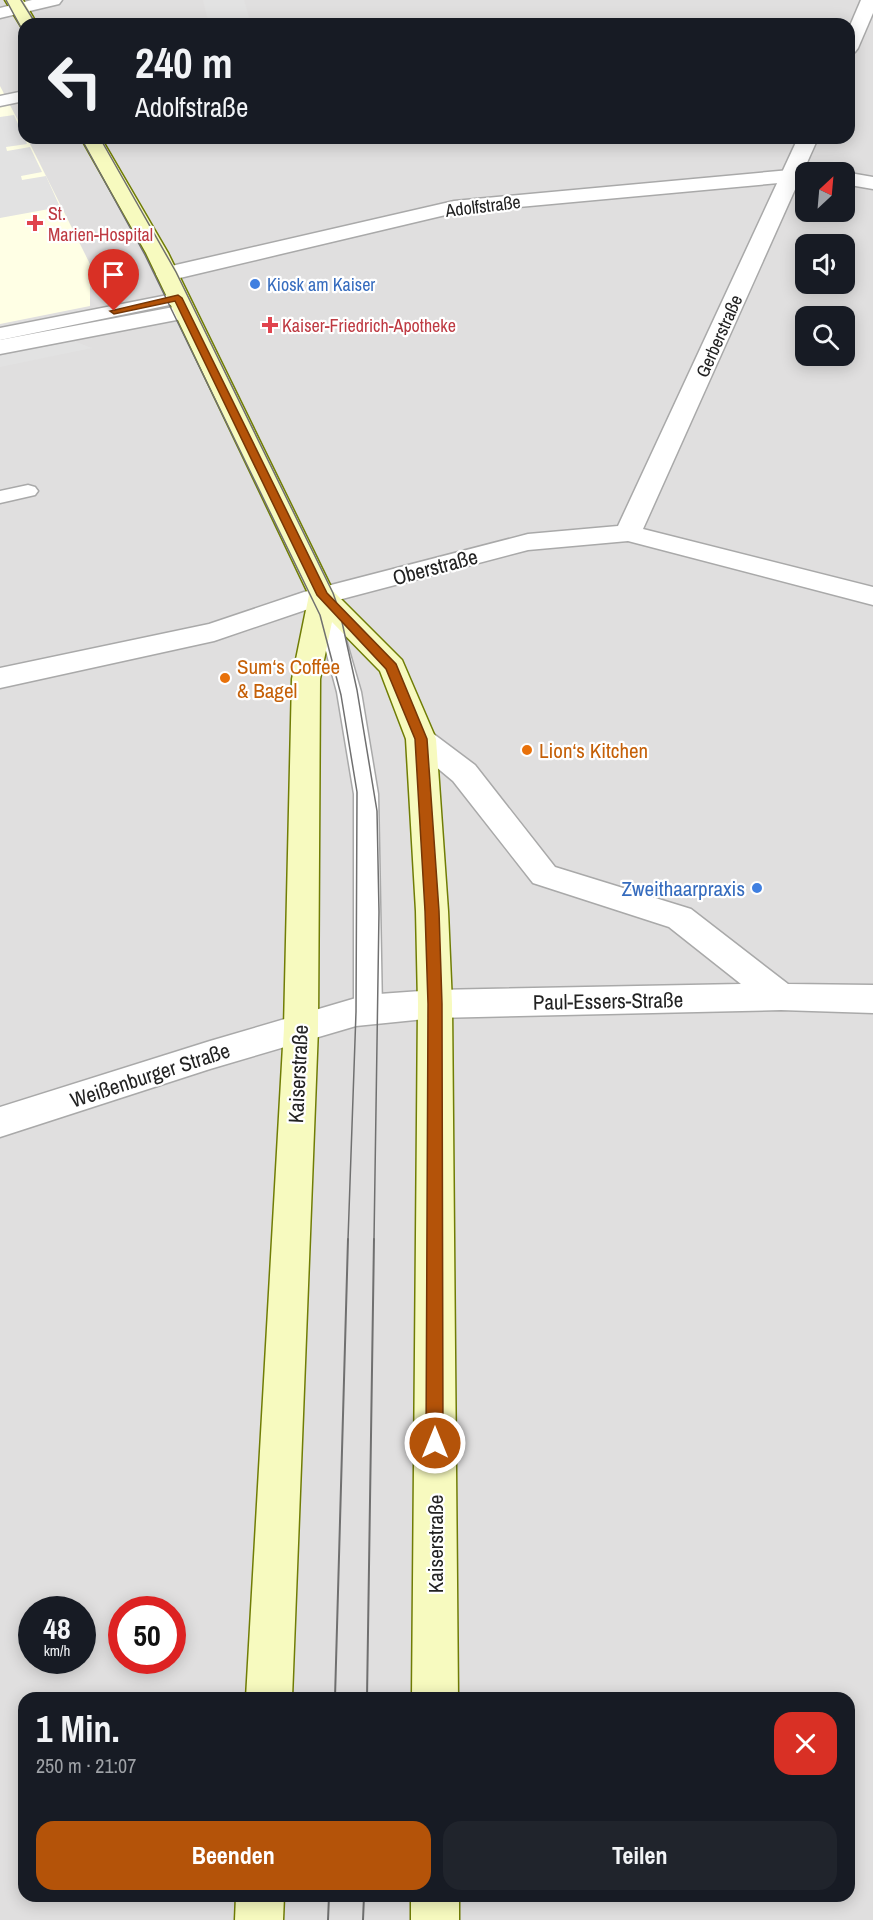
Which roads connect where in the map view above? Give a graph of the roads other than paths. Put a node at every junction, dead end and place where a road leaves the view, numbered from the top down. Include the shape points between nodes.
1 (53, 0) edge
2 (870, 0) edge
3 (17, 4) edge
4 (0, 13) edge
5 (25, 18) edge
6 (855, 34) edge
7 (18, 97) edge
8 (0, 100) edge
9 (18, 104) edge
10 (0, 107) edge
11 (94, 144) edge
12 (806, 144) edge
13 (802, 162) edge
14 (795, 176) edge
15 (855, 180) edge
16 (795, 182) edge
17 (873, 183) edge
18 (167, 274) junction
19 (181, 305) junction
20 (0, 334) edge
21 (0, 347) edge
22 (28, 491) dead end
23 (0, 497) edge
24 (628, 533) junction
25 (322, 595) junction
26 (873, 596) edge
27 (0, 678) edge
28 (421, 739) junction
29 (781, 997) junction
30 (873, 999) edge
31 (435, 1004) junction
32 (368, 1010) junction
33 (301, 1028) junction
34 (0, 1122) edge
35 (269, 1692) edge
36 (435, 1692) edge
37 (260, 1902) edge
38 (435, 1902) edge
39 (259, 1920) edge
40 (435, 1920) edge

1 - 3 street
2 - 6 street
3 - 4 street
3 - 5 main road
7 - 8 lane
9 - 10 lane
11 - 18 main road, Kaiserstraße
12 - 13 street, Gerberstraße
14 - 18 street, Adolfstraße via 454,207
15 - 17 street
16 - 24 street, Gerberstraße
18 - 19 main road, Kaiserstraße
19 - 20 lane
19 - 21 street
19 - 25 main road, Kaiserstraße
22 - 23 lane
24 - 25 street, Oberstraße via 528,542
24 - 26 street, Oberstraße
25 - 27 street, Oberstraße via 214,632
25 - 28 main road, Kaiserstraße via 392,667
25 - 32 lane via 349,692 366,794
25 - 33 main road, Kaiserstraße via 306,679
28 - 29 street via 464,773 544,875 680,918
28 - 31 main road, Kaiserstraße
29 - 30 street, Paul-Essers-Straße
29 - 31 street, Paul-Essers-Straße
31 - 32 street, Paul-Essers-Straße
31 - 36 main road, Kaiserstraße
32 - 33 street, Weißenburger Straße
33 - 34 street, Weißenburger Straße
33 - 35 main road, Kaiserstraße
37 - 39 main road
38 - 40 main road

